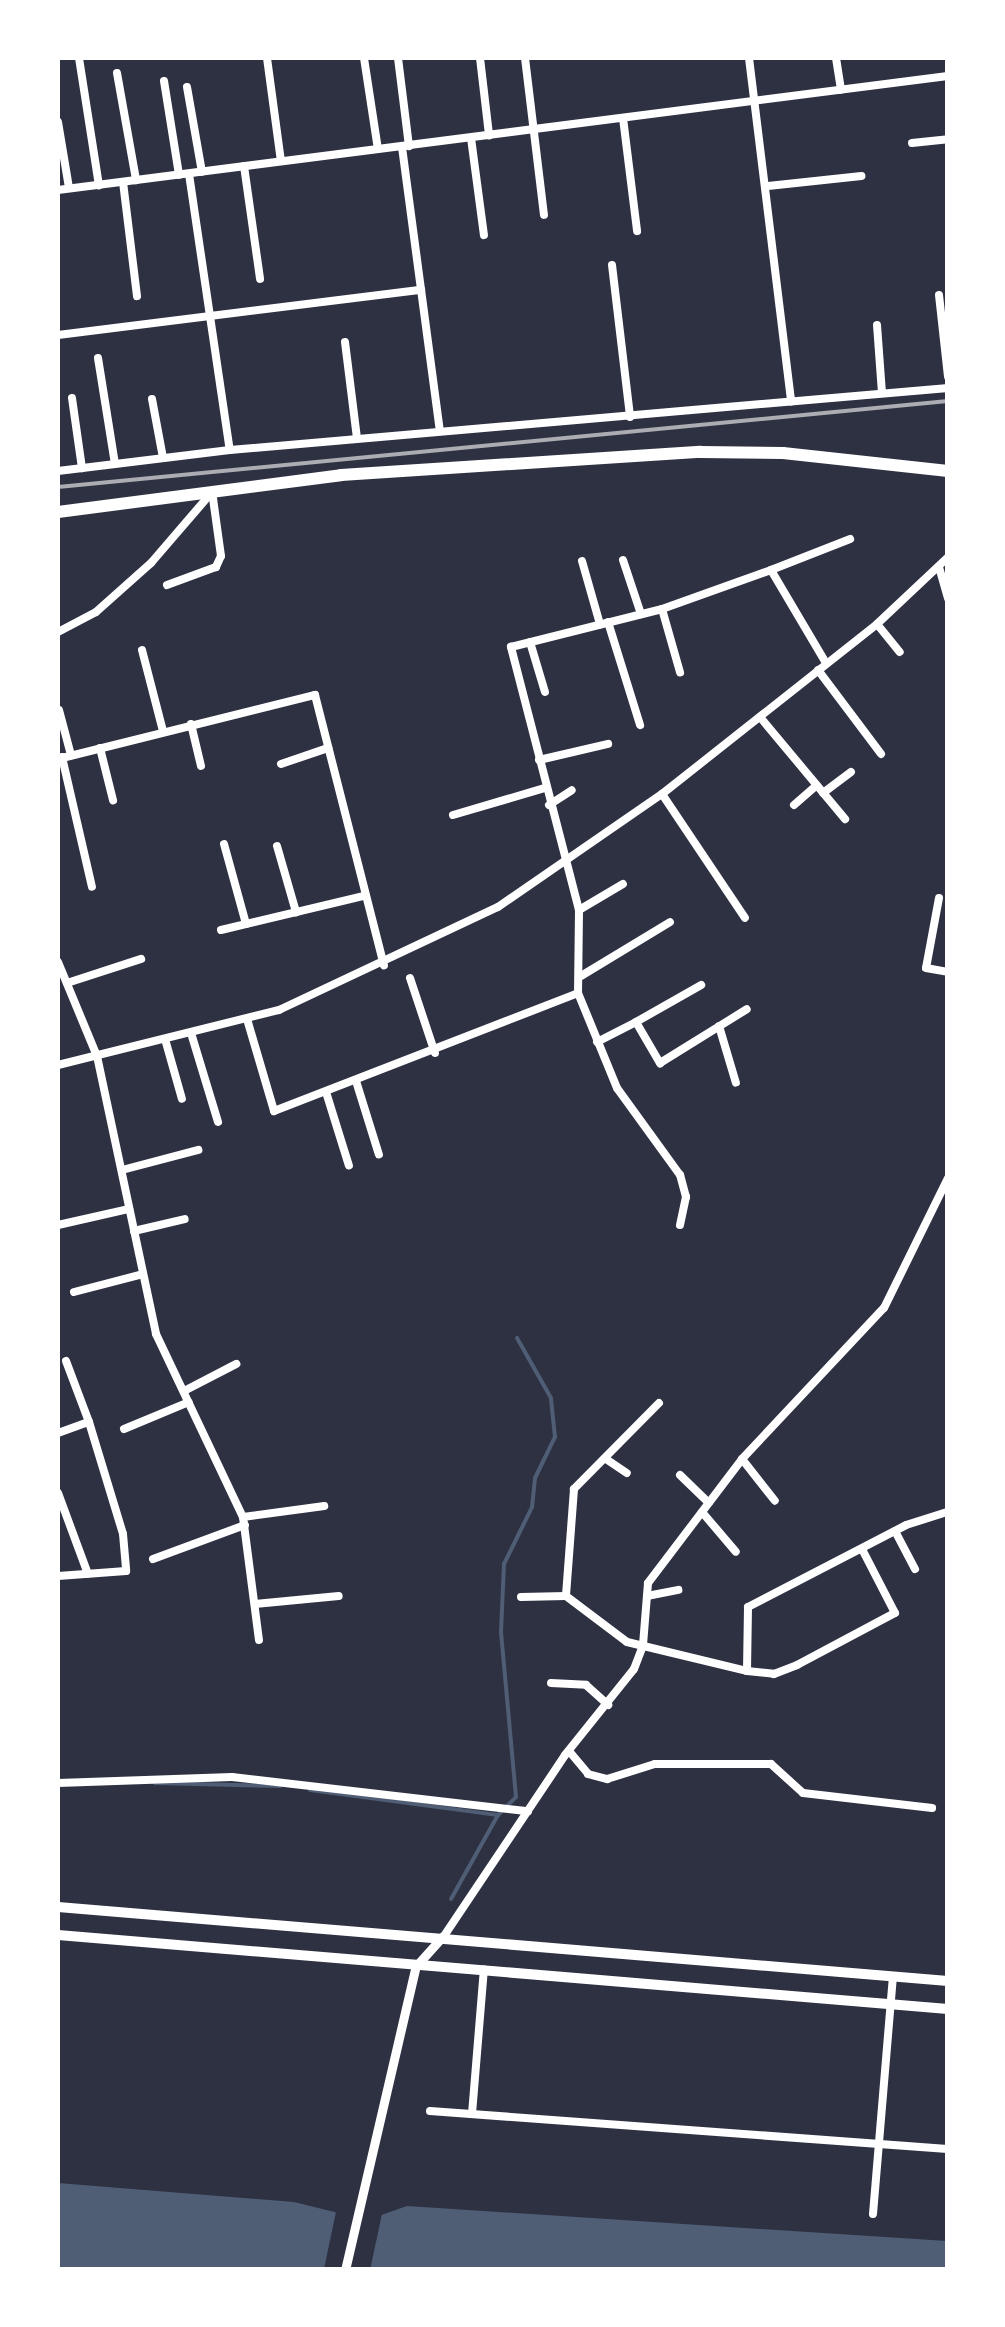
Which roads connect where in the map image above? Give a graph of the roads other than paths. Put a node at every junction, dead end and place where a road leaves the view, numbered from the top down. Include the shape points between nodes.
1 (79, 58) edge
2 (267, 58) edge
3 (364, 58) edge
4 (398, 58) edge
5 (480, 58) edge
6 (525, 58) edge
7 (749, 58) edge
8 (836, 58) edge
9 (117, 74) dead end
10 (948, 76) edge
11 (164, 80) dead end
12 (187, 86) dead end
13 (841, 90) junction
14 (757, 101) junction
15 (623, 118) junction
16 (58, 122) edge
17 (533, 129) junction
18 (489, 135) junction
19 (471, 138) junction
20 (948, 139) edge
21 (912, 142) dead end
22 (406, 146) junction
23 (378, 150) junction
24 (281, 161) junction
25 (244, 166) junction
26 (202, 172) junction
27 (184, 174) junction
28 (861, 176) dead end
29 (136, 180) junction
30 (123, 182) junction
31 (99, 185) junction
32 (768, 186) junction
33 (68, 188) junction
34 (58, 190) edge
35 (544, 214) dead end
36 (637, 232) dead end
37 (484, 235) dead end
38 (612, 265) dead end
39 (260, 279) dead end
40 (421, 290) junction
41 (939, 294) dead end
42 (137, 296) dead end
43 (208, 317) junction
44 (877, 325) dead end
45 (58, 335) edge
46 (345, 342) dead end
47 (98, 358) dead end
48 (948, 377) edge
49 (948, 388) edge
50 (882, 393) junction
51 (72, 398) dead end
52 (152, 399) dead end
53 (791, 402) junction
54 (630, 417) junction
55 (440, 430) junction
56 (357, 438) junction
57 (230, 450) junction
58 (163, 458) junction
59 (115, 464) junction
60 (82, 468) junction
61 (58, 471) edge
62 (948, 471) edge
63 (212, 491) junction
64 (58, 512) edge
65 (850, 539) dead end
66 (948, 557) edge
67 (622, 560) dead end
68 (582, 561) dead end
69 (939, 566) junction
70 (771, 570) junction
71 (167, 585) dead end
72 (948, 600) edge
73 (662, 608) junction
74 (641, 614) junction
75 (604, 623) junction
76 (877, 624) junction
77 (58, 632) edge
78 (530, 642) junction
79 (142, 650) dead end
80 (900, 652) dead end
81 (826, 664) junction
82 (818, 670) junction
83 (680, 672) dead end
84 (546, 692) dead end
85 (59, 710) edge
86 (760, 717) junction
87 (192, 724) junction
88 (640, 725) dead end
89 (164, 732) junction
90 (608, 744) dead end
91 (100, 748) junction
92 (328, 748) junction
93 (882, 754) dead end
94 (63, 757) edge
95 (538, 760) junction
96 (281, 764) dead end
97 (202, 766) dead end
98 (851, 772) dead end
99 (545, 788) junction
100 (820, 789) junction
101 (572, 790) dead end
102 (662, 794) junction
103 (113, 800) dead end
104 (794, 804) dead end
105 (549, 805) junction
106 (453, 815) dead end
107 (846, 820) dead end
108 (224, 844) dead end
109 (277, 846) dead end
110 (99, 861) dead end
111 (86, 864) junction
112 (563, 864) junction
113 (624, 884) dead end
114 (92, 887) dead end
115 (364, 896) junction
116 (938, 898) dead end
117 (579, 910) junction
118 (296, 912) junction
119 (745, 918) dead end
120 (670, 922) dead end
121 (246, 924) junction
122 (220, 930) dead end
123 (142, 959) dead end
124 (58, 962) edge
125 (384, 965) junction
126 (948, 972) edge
127 (581, 976) junction
128 (410, 978) dead end
129 (66, 983) junction
130 (702, 985) dead end
131 (578, 994) junction
132 (747, 1009) dead end
133 (247, 1019) junction
134 (636, 1022) junction
135 (719, 1026) junction
136 (191, 1033) junction
137 (165, 1039) junction
138 (597, 1042) junction
139 (434, 1053) junction
140 (97, 1056) junction
141 (58, 1065) edge
142 (356, 1081) junction
143 (736, 1082) dead end
144 (326, 1092) junction
145 (182, 1099) dead end
146 (218, 1122) dead end
147 (198, 1150) dead end
148 (379, 1155) dead end
149 (350, 1166) dead end
150 (122, 1170) junction
151 (948, 1178) edge
152 (130, 1209) junction
153 (185, 1219) dead end
154 (680, 1225) dead end
155 (58, 1226) edge
156 (134, 1231) junction
157 (143, 1274) junction
158 (74, 1292) dead end
159 (66, 1361) dead end
160 (236, 1364) dead end
161 (184, 1392) junction
162 (189, 1402) junction
163 (659, 1403) dead end
164 (89, 1422) junction
165 (124, 1429) dead end
166 (58, 1433) edge
167 (606, 1458) junction
168 (742, 1460) junction
169 (627, 1473) dead end
170 (680, 1475) dead end
171 (58, 1492) edge
172 (775, 1500) dead end
173 (709, 1503) junction
174 (324, 1506) dead end
175 (702, 1512) junction
176 (947, 1512) edge
177 (244, 1521) junction
178 (895, 1531) junction
179 (862, 1549) junction
180 (736, 1552) dead end
181 (154, 1559) dead end
182 (915, 1569) dead end
183 (88, 1574) junction
184 (58, 1576) edge
185 (678, 1590) dead end
186 (339, 1596) dead end
187 (566, 1596) junction
188 (647, 1596) junction
189 (521, 1598) dead end
190 (255, 1604) junction
191 (259, 1640) dead end
192 (643, 1646) junction
193 (748, 1671) junction
194 (551, 1683) dead end
195 (608, 1705) junction
196 (568, 1751) junction
197 (58, 1783) edge
198 (932, 1808) dead end
199 (528, 1811) junction
200 (58, 1907) edge
201 (58, 1936) edge
202 (444, 1936) junction
203 (416, 1966) junction
204 (484, 1969) junction
205 (893, 1976) junction
206 (948, 1981) edge
207 (890, 2004) junction
208 (948, 2009) edge
209 (430, 2111) dead end
210 (472, 2114) junction
211 (879, 2143) junction
212 (948, 2149) edge
213 (873, 2214) dead end
214 (345, 2270) edge

1 - 31 street
2 - 24 street
3 - 23 street
4 - 22 street
5 - 18 street
6 - 17 street
7 - 14 street
8 - 13 street
9 - 29 street
10 - 13 street
11 - 27 street
12 - 26 street
13 - 14 street
14 - 15 street
14 - 32 street
15 - 17 street
15 - 36 street
16 - 33 street
17 - 18 street
17 - 35 street
18 - 19 street
19 - 22 street
19 - 37 street
20 - 21 street
22 - 23 street
22 - 40 street
23 - 24 street
24 - 25 street
25 - 26 street
25 - 39 street
26 - 27 street
27 - 29 street
27 - 43 street
28 - 32 street
29 - 30 street
30 - 31 street
30 - 42 street
31 - 33 street
32 - 53 street
33 - 34 street
38 - 54 street
40 - 43 street
40 - 55 street
41 - 48 street
43 - 45 street
43 - 57 street
44 - 50 street
46 - 56 street
47 - 59 street
49 - 50 street
50 - 53 street
51 - 60 street
52 - 58 street
53 - 54 street
54 - 55 street
55 - 56 street
56 - 57 street
57 - 58 street
58 - 59 street
59 - 60 street
60 - 61 street
62 - 63 highway via 719,451 342,475
63 - 64 highway
63 - 71 street via 221,556 216,568
63 - 77 street via 152,563 96,612
65 - 70 street
66 - 69 street
67 - 74 street
68 - 75 street
69 - 72 street
69 - 76 street
70 - 73 street
70 - 81 street
73 - 74 street
73 - 83 street
74 - 75 street
75 - 78 street
75 - 88 street
76 - 80 street
76 - 81 street
78 - 84 street
78 - 95 street via 512,647
79 - 89 street
81 - 82 street
82 - 86 street
82 - 93 street
85 - 94 street
86 - 100 street
86 - 102 street
87 - 89 street
87 - 92 street via 315,695
87 - 97 street
89 - 91 street
90 - 95 street
91 - 94 street
91 - 103 street
92 - 96 street
92 - 115 street
94 - 111 street
95 - 99 street
98 - 100 street
99 - 105 street
99 - 106 street
100 - 104 street
100 - 107 street
101 - 105 street
102 - 112 street
102 - 119 street
105 - 112 street
108 - 121 street
109 - 118 street
110 - 111 street
111 - 114 street
112 - 117 street
112 - 125 street via 498,907
113 - 117 street
115 - 118 street
115 - 125 street
116 - 126 street via 926,968
117 - 127 street
118 - 121 street
120 - 127 street
121 - 122 street
123 - 129 street
124 - 129 street
125 - 133 street
127 - 131 street
128 - 139 street
129 - 140 street
130 - 134 street
131 - 138 street
131 - 139 street
132 - 135 street
133 - 136 street
133 - 144 street via 274,1111
134 - 135 street via 660,1062
134 - 138 street
135 - 143 street
136 - 137 street
136 - 146 street
137 - 140 street
137 - 145 street
138 - 154 street via 625,1100 680,1175 686,1197
139 - 142 street
140 - 141 street
140 - 150 street
142 - 144 street
142 - 148 street
144 - 149 street
147 - 150 street
150 - 152 street
151 - 168 street via 884,1308
152 - 155 street
152 - 156 street
153 - 156 street
156 - 157 street
157 - 158 street
157 - 161 street via 156,1334
159 - 164 street
160 - 161 street
161 - 162 street
162 - 165 street
162 - 177 street
163 - 167 street
164 - 166 street
164 - 183 street via 123,1534 126,1570
167 - 169 street
167 - 187 street via 574,1489
168 - 172 street
168 - 173 street
170 - 173 street
171 - 183 street
173 - 175 street
174 - 177 street
175 - 180 street
175 - 188 street via 648,1583
176 - 178 street
177 - 181 street
177 - 190 street
178 - 179 street
178 - 182 street
179 - 193 street via 748,1607
179 - 193 street via 895,1613 797,1666 774,1674
183 - 184 street
185 - 188 street
186 - 190 street
187 - 189 street
187 - 192 street via 627,1642
188 - 192 street
190 - 191 street
192 - 193 street
192 - 195 street
194 - 195 street via 586,1686
195 - 196 street
196 - 198 street via 588,1774 607,1779 655,1764 771,1764 802,1793
196 - 199 street
197 - 199 street via 232,1777
199 - 202 street
200 - 202 main road
201 - 203 main road
202 - 203 street
202 - 205 main road
203 - 204 main road
203 - 214 street
204 - 207 main road
204 - 210 street
205 - 206 main road
205 - 207 street
207 - 208 main road
207 - 211 street
209 - 210 street
210 - 211 street
211 - 212 street
211 - 213 street

